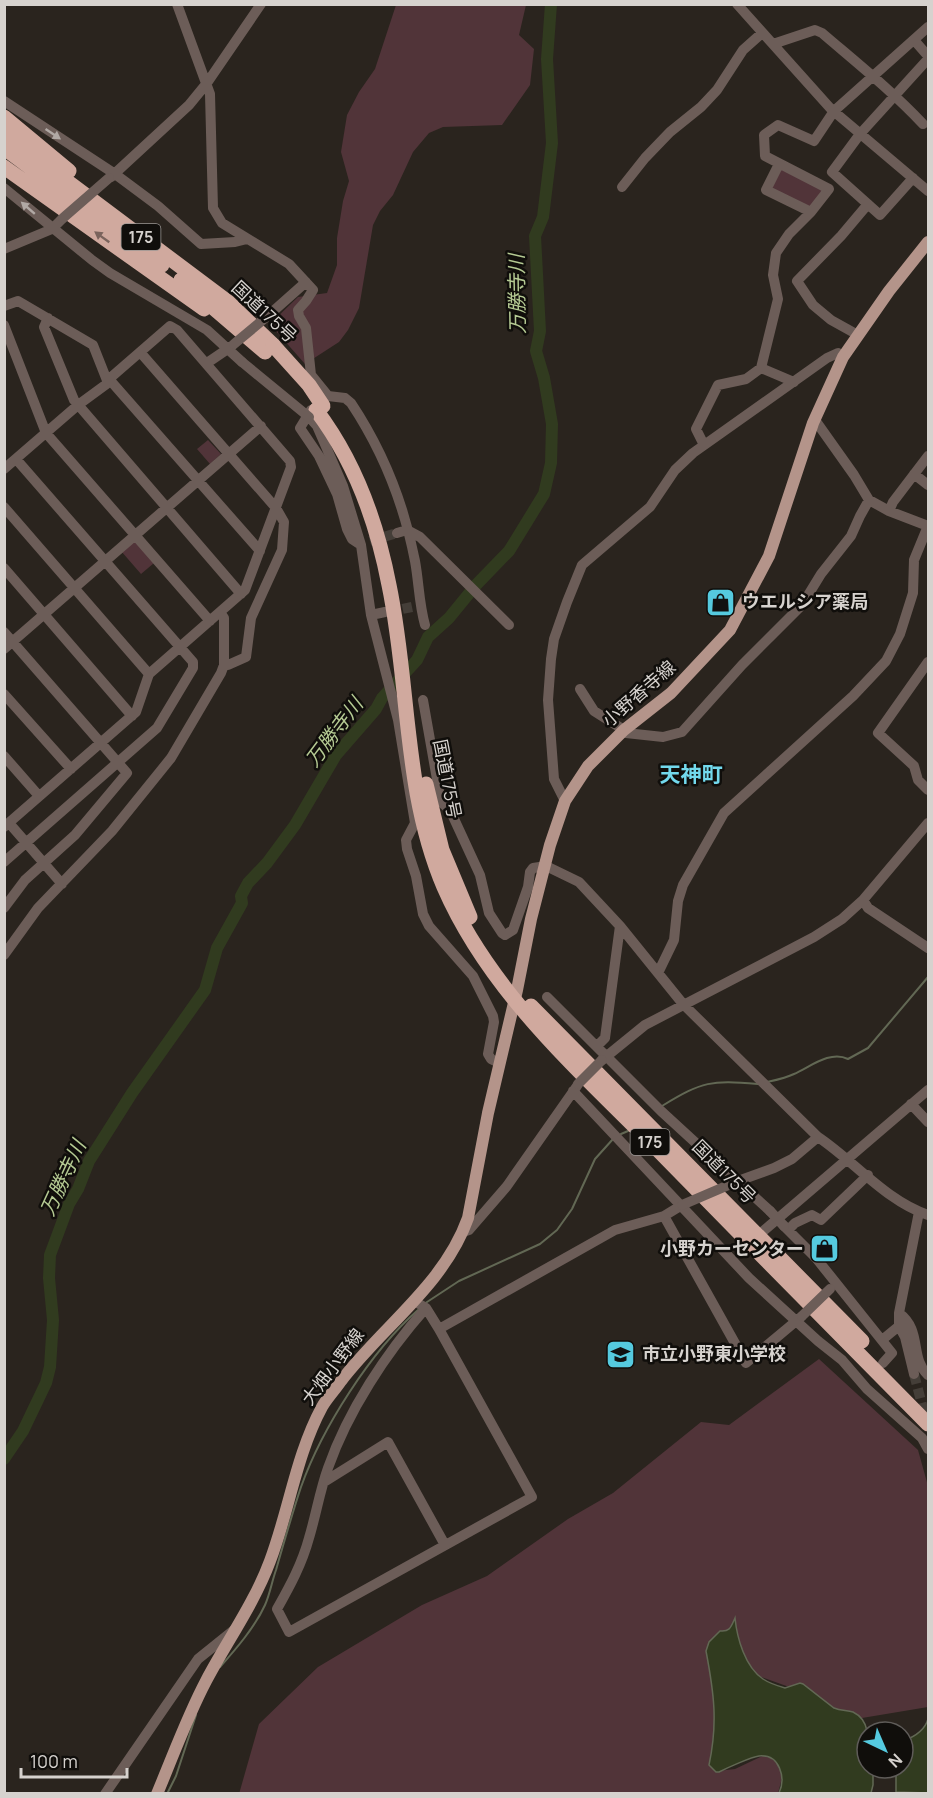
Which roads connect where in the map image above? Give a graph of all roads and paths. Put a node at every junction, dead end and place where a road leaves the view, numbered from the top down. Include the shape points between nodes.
1 (177, 4) edge
2 (261, 4) edge
3 (737, 4) edge
4 (928, 27) edge
5 (762, 33) junction
6 (914, 40) junction
7 (773, 44) junction
8 (928, 57) edge
9 (874, 76) junction
10 (207, 83) junction
11 (896, 96) junction
12 (4, 101) edge
13 (834, 111) junction
14 (4, 117) edge
15 (923, 124) dead end
16 (4, 134) edge
17 (860, 134) junction
18 (4, 148) edge
19 (779, 164) junction
20 (4, 167) edge
21 (832, 172) junction
22 (112, 176) junction
23 (913, 178) junction
24 (622, 187) dead end
25 (4, 188) edge
26 (829, 189) junction
27 (928, 191) edge
28 (868, 204) junction
29 (811, 213) junction
30 (52, 229) junction
31 (247, 239) junction
32 (928, 242) edge
33 (4, 249) edge
34 (306, 282) junction
35 (4, 306) edge
36 (48, 318) junction
37 (246, 318) junction
38 (4, 325) edge
39 (858, 335) junction
40 (231, 346) junction
41 (264, 346) junction
42 (140, 352) junction
43 (843, 357) junction
44 (207, 363) junction
45 (761, 368) junction
46 (109, 381) junction
47 (794, 382) junction
48 (78, 405) junction
49 (319, 407) junction
50 (815, 420) junction
51 (261, 426) junction
52 (46, 433) junction
53 (704, 445) junction
54 (229, 454) junction
55 (928, 456) edge
56 (16, 459) junction
57 (4, 469) edge
58 (914, 474) junction
59 (198, 481) junction
60 (928, 485) edge
61 (870, 500) junction
62 (4, 507) edge
63 (167, 507) junction
64 (276, 508) junction
65 (889, 511) junction
66 (928, 526) edge
67 (402, 532) junction
68 (135, 535) junction
69 (365, 543) junction
70 (260, 551) junction
71 (105, 561) junction
72 (4, 568) edge
73 (75, 588) junction
74 (241, 594) junction
75 (220, 612) junction
76 (385, 612) tunnel mouth
77 (44, 614) junction
78 (371, 615) junction
79 (210, 621) junction
80 (425, 625) dead end
81 (509, 625) dead end
82 (4, 632) edge
83 (9, 645) edge
84 (180, 647) junction
85 (928, 662) edge
86 (224, 665) junction
87 (149, 674) junction
88 (580, 689) dead end
89 (4, 694) edge
90 (423, 700) dead end
91 (132, 716) junction
92 (624, 730) junction
93 (102, 742) junction
94 (4, 756) edge
95 (118, 762) junction
96 (70, 770) junction
97 (928, 790) edge
98 (39, 796) junction
99 (565, 801) junction
100 (7, 823) edge
101 (928, 823) edge
102 (26, 843) junction
103 (4, 862) edge
104 (44, 863) junction
105 (546, 866) junction
106 (62, 884) junction
107 (863, 900) junction
108 (4, 908) edge
109 (620, 926) junction
110 (928, 948) edge
111 (4, 955) edge
112 (658, 973) junction
113 (515, 995) junction
114 (547, 997) dead end
115 (683, 1004) junction
116 (597, 1046) junction
117 (604, 1057) junction
118 (500, 1063) junction
119 (576, 1088) junction
120 (928, 1090) edge
121 (911, 1104) junction
122 (928, 1122) edge
123 (818, 1137) junction
124 (847, 1158) junction
125 (868, 1175) junction
126 (738, 1180) junction
127 (682, 1205) junction
128 (924, 1213) edge
129 (664, 1216) junction
130 (786, 1228) junction
131 (463, 1232) junction
132 (754, 1239) junction
133 (833, 1287) junction
134 (414, 1301) junction
135 (426, 1308) junction
136 (899, 1313) junction
137 (800, 1318) junction
138 (898, 1326) junction
139 (439, 1329) junction
140 (882, 1340) junction
141 (883, 1363) junction
142 (914, 1374) tunnel mouth
143 (928, 1375) tunnel mouth
144 (924, 1421) edge
145 (928, 1449) edge
146 (324, 1482) junction
147 (445, 1545) junction
148 (239, 1625) junction
149 (105, 1794) edge
150 (157, 1794) edge

1 - 10 street
2 - 10 street
3 - 5 street
4 - 6 street
5 - 7 street
5 - 24 street via 743,50 717,90 670,132
6 - 8 street
6 - 9 street
7 - 9 street via 815,30
7 - 13 street
8 - 11 street
9 - 11 street
9 - 13 street
10 - 22 street via 189,105
10 - 31 street via 213,208 222,223
11 - 15 street
11 - 17 street
12 -> 22 street
13 - 17 street
13 - 19 street via 814,141 778,125 764,135 765,156
14 - 37 highway via 227,295
16 - 37 highway, 国道175号 / 175
17 - 21 street
17 - 23 street
18 - 41 highway, 国道175号 / 175
19 - 26 street
19 - 29 street via 766,190
41 -> 20 highway via 155,276
21 - 26 street
21 - 28 street
22 - 30 street, bridge
22 - 31 street via 158,206 201,244
23 - 27 street
23 - 28 street via 880,215
30 -> 25 street
26 - 29 street
28 - 39 street via 797,281 813,305
29 - 45 street via 776,253 773,275 778,299
30 - 33 street
30 - 40 street via 110,273
31 - 34 street via 289,264
32 - 39 main road, 小野香寺線
34 - 40 street, bridge
34 - 49 street via 313,290 298,309 306,328
35 - 36 street via 18,301
36 - 46 street via 93,345
36 - 48 street via 44,327
37 - 41 highway, 国道175号 / 175
38 - 52 street
39 - 43 main road, 小野香寺線
40 - 44 street
40 - 49 street, bridge via 242,362
41 - 49 highway, 国道175号 / 175, bridge via 309,385
42 - 44 street via 170,326
42 - 46 street
42 - 54 street
43 - 47 street via 838,354 827,358
43 - 50 main road, 小野香寺線
44 - 51 street
45 - 47 street
45 - 53 street via 746,379 718,385 696,429
46 - 48 street
46 - 59 street
47 - 53 street
48 - 52 street
48 - 63 street
49 - 67 street via 345,398 365,424 392,477
49 - 69 street via 316,426
49 - 69 street via 308,412 300,428 332,481 352,539
49 - 113 highway, 国道175号 / 175 via 346,438 363,470 399,578 409,742 443,885 475,948
50 - 61 street
50 - 92 main road, 小野香寺線 via 769,556 730,630 671,693
51 - 54 street
51 - 64 street via 290,461
52 - 56 street
52 - 68 street
53 - 99 street via 675,470 650,507 582,565 577,577 555,639 548,700 554,779
54 - 59 street
54 - 64 street
55 - 58 street
56 - 57 street
56 - 71 street
58 - 60 street
58 - 65 street
59 - 63 street
59 - 70 street
61 - 65 street
61 - 92 street via 851,536 802,605 682,732 663,737
62 - 73 street
63 - 68 street
63 - 74 street
64 - 70 street
64 - 86 street via 284,522 282,550 250,618 246,657
65 - 66 street
66 - 112 street via 914,560 913,593 900,634 886,661 724,813 682,885 674,940
67 - 80 street via 419,583 415,607
67 - 81 street via 420,537
68 - 71 street
68 - 79 street
69 - 78 street
70 - 74 street
71 - 73 street
71 - 84 street
72 - 77 street
73 - 77 street
73 - 87 street
74 - 75 street
75 - 79 street
75 - 86 street via 224,618
76 - 78 street
77 - 83 street
77 - 91 street
78 - 118 street via 398,720 415,823 406,840 407,849 423,914 429,926 466,966 482,993 494,1022 488,1054
79 - 84 street
82 - 83 street
83 - 93 street
84 - 87 street
84 - 95 street via 193,662 193,668 157,728
85 - 97 street via 878,733 914,766 918,780
86 - 106 street via 171,758 112,831
87 - 91 street
88 - 92 street via 594,711
89 - 96 street
90 - 105 street via 441,802 450,810 480,875 489,914 505,935 513,930 530,872
91 - 93 street
92 - 99 main road, 小野香寺線 via 588,766
93 - 95 street
93 - 96 street
94 - 98 street
95 - 102 street
95 - 104 street via 127,773 75,835
96 - 98 street
98 - 100 street
99 - 105 main road, 小野香寺線
100 - 102 street
101 - 107 street
102 - 103 street
102 - 104 street
104 - 106 street
104 - 108 street
105 - 109 street via 579,882
105 - 113 main road, 小野香寺線
106 - 111 street via 38,908
107 - 110 street via 868,908
107 - 115 street via 814,936
109 - 112 street
109 - 116 street via 605,1038
112 - 115 street
113 - 118 main road, 大畑小野線
113 - 132 highway, 国道175号 / 175
114 - 116 street
115 - 117 street via 645,1025
115 - 123 street
116 - 117 street
117 - 119 street, bridge
117 - 126 street
118 - 131 main road, 大畑小野線
119 - 127 street
119 - 131 street via 507,1186
120 - 121 street
121 - 122 street
121 - 124 street
123 - 124 street
123 - 126 street via 792,1159
124 - 125 street
124 - 132 street
125 - 128 street via 901,1202
125 - 130 street via 821,1220 812,1215
126 - 127 street, bridge
126 - 130 street, bridge
127 - 129 street
127 - 137 street via 749,1278
128 - 136 street
129 - 137 street via 746,1363
129 - 139 street via 615,1230
130 - 133 street via 816,1258
131 - 134 main road, 大畑小野線 via 447,1262
132 - 141 highway, 国道175号 / 175
132 - 144 highway, 国道175号 / 175
133 - 137 street, bridge
133 - 140 street
134 - 135 street
134 - 148 main road, 大畑小野線 via 360,1357 323,1405 309,1436 270,1562
135 - 139 street
135 - 146 street via 382,1364 348,1423
136 - 138 street
136 - 143 street via 912,1327 920,1367
137 - 144 street via 867,1389
138 - 140 street
138 - 142 street via 905,1337
139 - 147 street via 532,1497
140 - 141 street via 892,1353
141 - 144 highway, 国道175号 / 175
144 - 145 street via 922,1437
146 - 147 street via 388,1442
146 - 147 street via 300,1566 277,1609 289,1632
148 - 149 street via 198,1659
148 - 150 main road, 大畑小野線 via 206,1682

